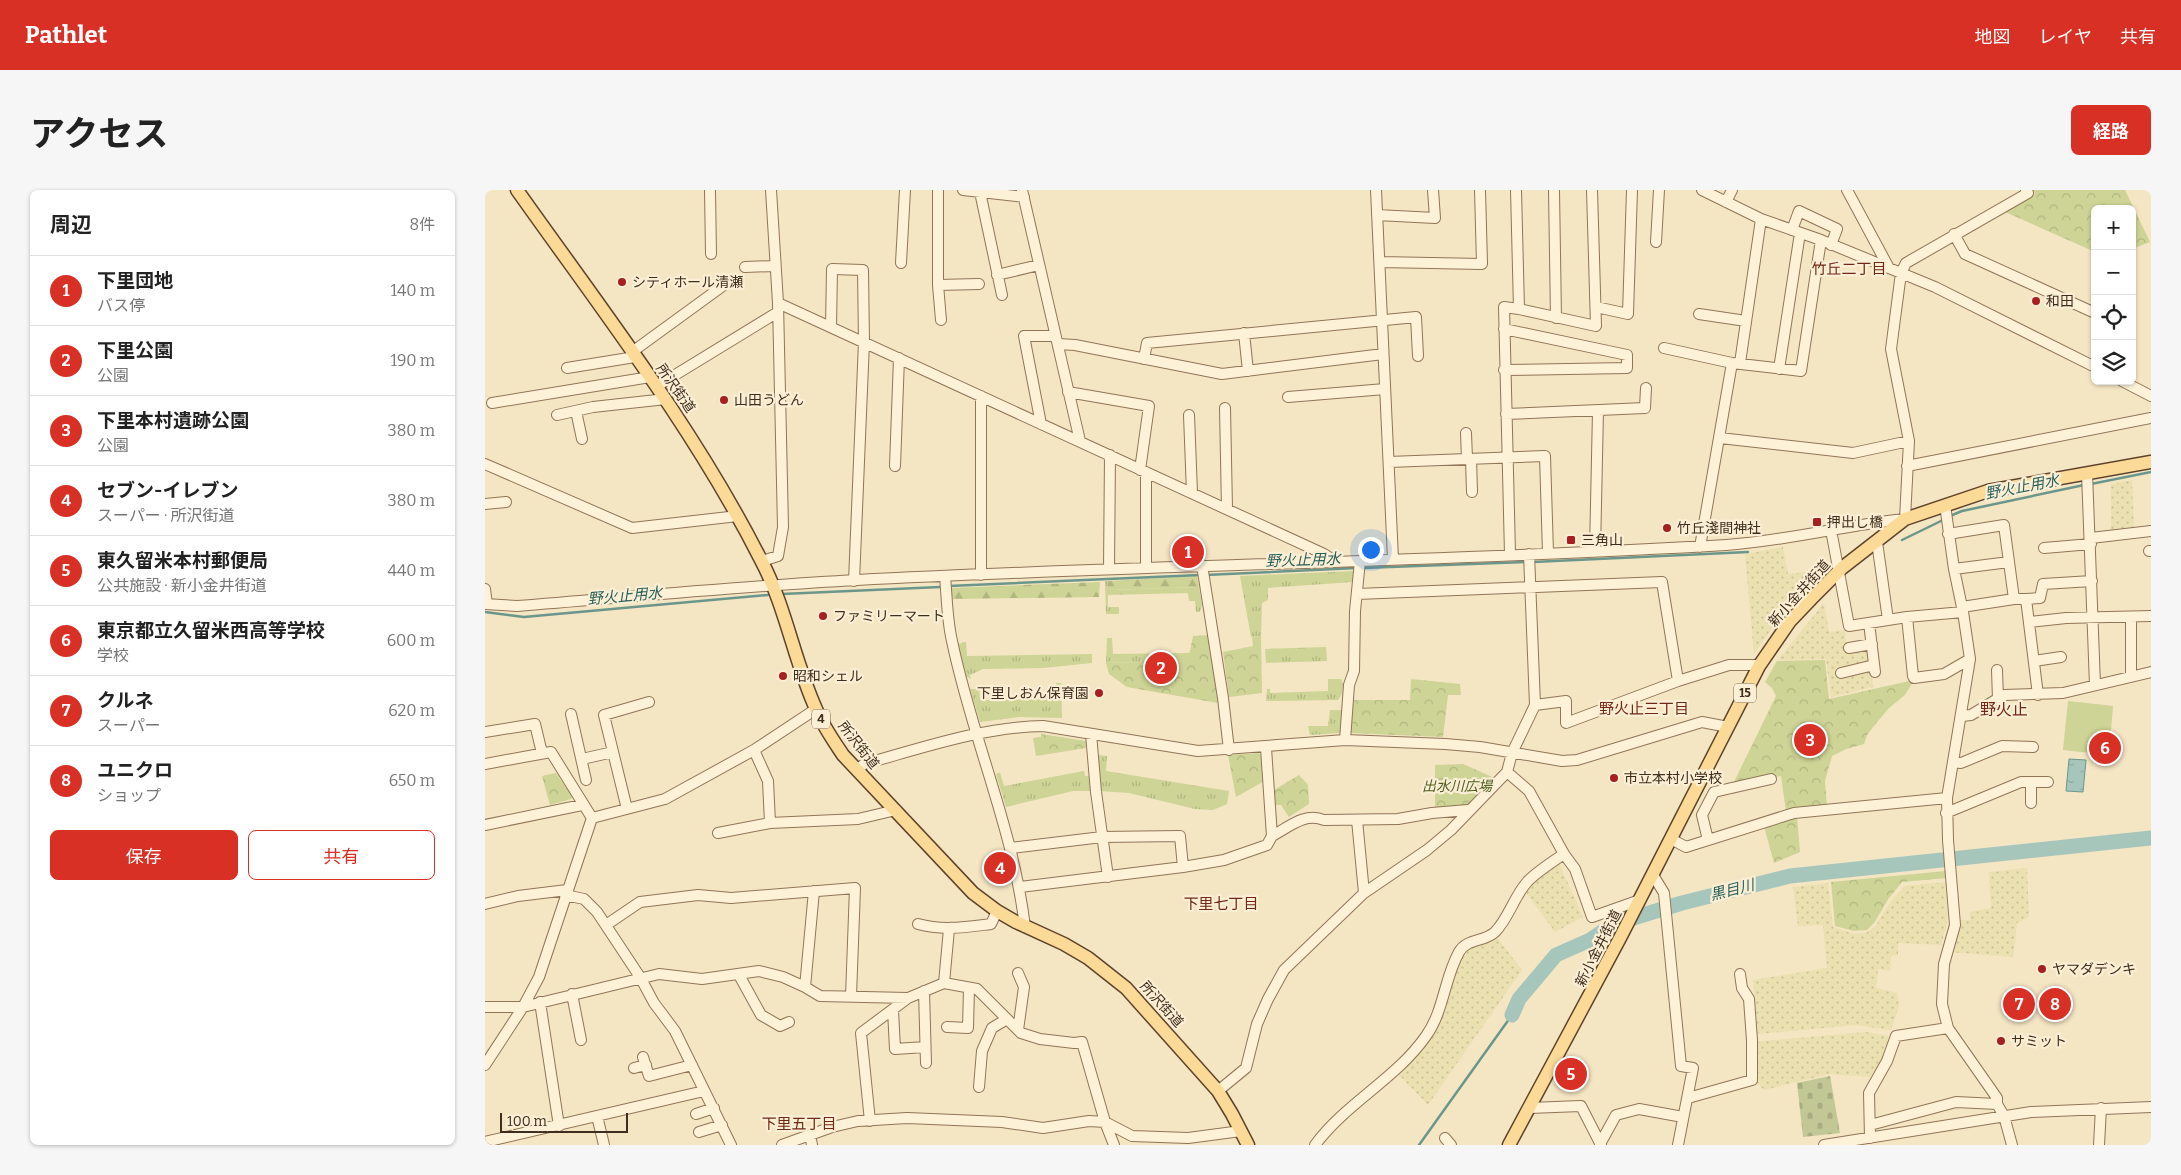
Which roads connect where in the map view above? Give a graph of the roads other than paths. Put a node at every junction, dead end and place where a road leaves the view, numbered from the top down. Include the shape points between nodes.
1 (517, 190) edge
2 (710, 190) edge
3 (771, 190) edge
4 (905, 190) edge
5 (938, 190) edge
6 (963, 190) edge
7 (1376, 190) edge
8 (1433, 190) edge
9 (1480, 190) edge
10 (1515, 190) edge
11 (1554, 190) edge
12 (1592, 190) edge
13 (1633, 190) edge
14 (1659, 190) edge
15 (1702, 190) edge
16 (1732, 190) edge
17 (1847, 190) edge
18 (2026, 190) edge
19 (980, 192) junction
20 (1023, 193) edge
21 (1726, 202) junction
22 (1377, 215) junction
23 (1761, 218) junction
24 (1796, 231) junction
25 (1954, 234) junction
26 (1821, 240) junction
27 (1656, 242) dead end
28 (1831, 245) junction
29 (711, 254) dead end
30 (1380, 262) junction
31 (901, 263) dead end
32 (1039, 265) junction
33 (775, 266) junction
34 (745, 267) dead end
35 (1889, 268) junction
36 (1901, 274) junction
37 (997, 275) junction
38 (979, 284) dead end
39 (725, 285) dead end
40 (938, 285) junction
41 (1002, 296) dead end
42 (778, 307) junction
43 (1596, 307) junction
44 (1519, 310) junction
45 (2091, 311) edge
46 (1699, 314) dead end
47 (1556, 318) junction
48 (1382, 319) junction
49 (941, 320) dead end
50 (1746, 321) junction
51 (831, 327) junction
52 (1504, 329) junction
53 (1244, 332) junction
54 (1057, 340) junction
55 (864, 342) junction
56 (1664, 348) dead end
57 (1383, 354) junction
58 (634, 355) junction
59 (1418, 356) dead end
60 (899, 358) junction
61 (1144, 359) junction
62 (1736, 363) junction
63 (2091, 365) edge
64 (567, 368) dead end
65 (1779, 369) junction
66 (1504, 370) junction
67 (1248, 371) junction
68 (653, 382) junction
69 (2130, 385) edge
70 (1646, 388) dead end
71 (1385, 389) junction
72 (1068, 392) junction
73 (981, 396) junction
74 (2151, 396) edge
75 (1288, 397) dead end
76 (666, 399) junction
77 (492, 402) dead end
78 (1225, 408) dead end
79 (576, 411) junction
80 (1598, 411) junction
81 (1506, 414) junction
82 (557, 415) dead end
83 (1189, 415) dead end
84 (2151, 418) edge
85 (1041, 424) junction
86 (1466, 433) dead end
87 (1720, 438) junction
88 (582, 439) dead end
89 (1909, 441) junction
90 (1080, 442) junction
91 (1110, 455) junction
92 (1507, 457) junction
93 (1469, 459) junction
94 (1389, 462) junction
95 (2151, 462) edge
96 (485, 464) edge
97 (895, 466) dead end
98 (1907, 466) junction
99 (1143, 471) junction
100 (2087, 482) junction
101 (1472, 492) dead end
102 (1192, 493) junction
103 (506, 502) dead end
104 (485, 504) edge
105 (1227, 509) junction
106 (1946, 514) junction
107 (738, 516) junction
108 (1905, 519) junction
109 (1831, 530) junction
110 (2151, 531) edge
111 (1948, 534) junction
112 (2091, 541) junction
113 (1877, 542) junction
114 (1700, 547) junction
115 (2044, 548) dead end
116 (1595, 551) junction
117 (1548, 553) junction
118 (1510, 554) junction
119 (1530, 559) junction
120 (1393, 560) junction
121 (762, 561) junction
122 (1336, 562) junction
123 (2009, 562) junction
124 (1359, 565) junction
125 (1147, 568) junction
126 (1109, 569) junction
127 (1953, 569) junction
128 (1203, 572) junction
129 (1838, 572) junction
130 (981, 575) junction
131 (945, 576) junction
132 (854, 580) junction
133 (2092, 581) junction
134 (773, 586) junction
135 (1530, 587) junction
136 (485, 589) edge
137 (1357, 594) junction
138 (2014, 599) junction
139 (2026, 599) junction
140 (486, 604) edge
141 (1963, 610) junction
142 (2131, 616) junction
143 (2151, 616) edge
144 (1907, 617) junction
145 (2094, 617) junction
146 (1888, 620) junction
147 (1869, 622) junction
148 (2029, 622) junction
149 (1872, 644) junction
150 (1849, 648) dead end
151 (2061, 658) dead end
152 (1970, 659) junction
153 (2034, 661) junction
154 (1760, 664) junction
155 (1997, 670) dead end
156 (2151, 672) edge
157 (1841, 673) dead end
158 (2131, 676) junction
159 (1679, 681) junction
160 (2095, 685) junction
161 (2038, 695) junction
162 (1998, 699) junction
163 (649, 702) dead end
164 (1535, 705) junction
165 (816, 709) junction
166 (571, 714) dead end
167 (1961, 716) junction
168 (1728, 727) junction
169 (485, 732) edge
170 (977, 734) junction
171 (1091, 734) junction
172 (1345, 740) junction
173 (2033, 747) dead end
174 (1266, 748) junction
175 (754, 750) junction
176 (1229, 750) junction
177 (613, 752) junction
178 (542, 753) junction
179 (1513, 753) junction
180 (582, 759) junction
181 (1953, 762) junction
182 (485, 764) edge
183 (857, 770) junction
184 (1507, 772) junction
185 (1771, 779) dead end
186 (586, 780) dead end
187 (2031, 782) junction
188 (2048, 782) dead end
189 (1947, 798) junction
190 (2031, 803) dead end
191 (583, 805) junction
192 (627, 809) junction
193 (896, 810) junction
194 (1468, 810) junction
195 (1946, 813) junction
196 (592, 818) junction
197 (1357, 820) junction
198 (770, 823) junction
199 (485, 825) edge
200 (718, 833) dead end
201 (1272, 836) junction
202 (1103, 837) junction
203 (1671, 839) junction
204 (1708, 840) junction
205 (1011, 848) junction
206 (1564, 854) junction
207 (1183, 867) junction
208 (1653, 875) junction
209 (1108, 877) junction
210 (1020, 887) junction
211 (814, 891) junction
212 (1364, 892) junction
213 (566, 893) junction
214 (1638, 903) junction
215 (485, 904) edge
216 (997, 911) junction
217 (918, 924) dead end
218 (606, 925) junction
219 (1025, 927) junction
220 (949, 929) junction
221 (1018, 973) dead end
222 (1740, 974) dead end
223 (739, 975) junction
224 (641, 977) junction
225 (944, 983) junction
226 (805, 987) junction
227 (969, 988) junction
228 (924, 991) junction
229 (572, 994) junction
230 (851, 996) junction
231 (908, 998) junction
232 (540, 1002) junction
233 (485, 1006) edge
234 (523, 1006) junction
235 (893, 1010) junction
236 (1007, 1019) junction
237 (789, 1022) dead end
238 (947, 1028) dead end
239 (1948, 1028) junction
240 (1018, 1030) junction
241 (581, 1040) dead end
242 (925, 1047) junction
243 (926, 1063) dead end
244 (485, 1065) edge
245 (692, 1065) junction
246 (635, 1068) dead end
247 (979, 1087) dead end
248 (1218, 1090) junction
249 (704, 1091) junction
250 (1688, 1098) junction
251 (1997, 1104) junction
252 (2151, 1107) edge
253 (714, 1108) junction
254 (1529, 1108) junction
255 (2101, 1108) junction
256 (696, 1114) dead end
257 (597, 1116) junction
258 (1683, 1116) junction
259 (2004, 1116) junction
260 (870, 1121) junction
261 (1105, 1122) junction
262 (722, 1125) junction
263 (1869, 1125) junction
264 (559, 1126) junction
265 (1241, 1131) junction
266 (699, 1132) dead end
267 (1870, 1138) junction
268 (811, 1140) edge
269 (1882, 1141) edge
270 (485, 1142) edge
271 (1835, 1144) edge
272 (605, 1145) edge
273 (731, 1145) edge
274 (782, 1145) edge
275 (1114, 1145) edge
276 (1248, 1145) edge
277 (1315, 1145) edge
278 (1509, 1145) edge
279 (1601, 1145) edge
280 (1678, 1145) edge
281 (1824, 1145) edge
282 (2012, 1145) edge
283 (2099, 1145) edge

1 - 58 main road, 所沢街道 / 4
2 - 29 street
3 - 33 street
4 - 31 street
5 - 40 street
6 - 19 street
7 - 22 street
8 - 22 street via 1435,218
9 - 30 street via 1482,264
10 - 44 street
11 - 47 street
12 - 43 street
13 - 43 street via 1628,314
14 - 27 street
15 - 21 street
16 - 21 street
17 - 35 street
18 - 25 street via 2028,193
19 - 20 street
19 - 37 street
20 - 32 street
21 - 23 street
22 - 30 street
23 - 24 street
23 - 50 street
24 - 26 street
24 - 28 street via 1799,211 1837,229
24 - 65 street
25 - 36 street via 1906,263
25 - 45 street via 1965,254
26 - 28 street
26 - 65 street via 1801,371
28 - 35 street
30 - 48 street
32 - 37 street
32 - 54 street
33 - 34 street
33 - 42 street
35 - 36 street
36 - 63 street via 1935,287
36 - 89 street via 1891,349
37 - 41 street
38 - 40 street
39 - 58 street
40 - 49 street
42 - 51 street
42 - 68 street
42 - 121 street via 783,527 778,556
43 - 47 street via 1596,326
44 - 47 street
44 - 52 street via 1504,307
46 - 50 street
48 - 53 street
48 - 57 street
48 - 59 street via 1416,317
50 - 62 street
51 - 55 street
51 - 55 street via 832,269 863,270
52 - 66 street
52 - 66 street via 1627,355 1627,368
53 - 61 street via 1147,343
53 - 67 street
54 - 61 street
54 - 72 street
54 - 85 street via 1024,336
55 - 60 street
55 - 132 street
56 - 62 street
57 - 67 street
57 - 71 street
58 - 64 street
58 - 68 main road, 所沢街道 / 4
60 - 73 street
60 - 97 street
61 - 67 street via 1222,374
62 - 65 street
62 - 87 street
66 - 81 street
68 - 76 main road, 所沢街道 / 4
68 - 77 street
69 - 74 street
70 - 80 street via 1645,408
71 - 75 street
71 - 94 street
72 - 90 street
72 - 99 street via 1149,406
73 - 85 street
73 - 130 street
76 - 79 street
76 - 107 main road, 所沢街道 / 4
78 - 105 street
79 - 82 street
79 - 88 street
80 - 81 street
80 - 116 street
81 - 92 street
83 - 102 street
84 - 98 street
85 - 90 street
86 - 93 street
87 - 89 street via 1853,453
87 - 114 street
89 - 98 street
90 - 91 street
91 - 99 street
91 - 126 street
92 - 93 street
92 - 117 street via 1545,456
92 - 118 street
93 - 94 street
93 - 101 street
94 - 120 street
95 - 100 main road, 新小金井街道 / 15
96 - 107 street via 632,528
98 - 108 street
99 - 102 street
99 - 125 street
100 - 106 main road, 新小金井街道 / 15 via 1988,491
100 - 112 street
102 - 105 street
103 - 104 street
105 - 122 street
106 - 108 main road, 新小金井街道 / 15
106 - 111 street
107 - 121 main road, 所沢街道 / 4
108 - 109 street
108 - 113 main road, 新小金井街道 / 15
109 - 114 street via 1765,542
109 - 129 street
110 - 112 street
111 - 123 street via 2004,525
111 - 127 street
112 - 115 street
112 - 133 street
113 - 129 main road, 新小金井街道 / 15
113 - 146 street
114 - 116 street
116 - 117 street
117 - 119 street
118 - 119 street
118 - 120 street
119 - 135 street
120 - 124 street
121 - 134 main road, 所沢街道 / 4
122 - 124 street
122 - 128 street
123 - 127 street
123 - 138 street
124 - 137 street
125 - 126 street
125 - 128 street
126 - 130 street
127 - 141 street
128 - 176 street
129 - 147 street via 1849,626
129 - 154 main road, 新小金井街道 / 15 via 1790,621
130 - 131 street
131 - 132 street
131 - 170 street via 951,638
132 - 134 street
133 - 139 street via 2043,584 2040,598
133 - 145 street
134 - 140 street via 517,606
134 - 165 main road, 所沢街道 / 4
135 - 137 street
135 - 159 street via 1662,582
135 - 164 street
136 - 140 street
137 - 172 street via 1354,671 1349,685
138 - 139 street
138 - 141 street
139 - 148 street
141 - 144 street
141 - 152 street
142 - 143 street
142 - 145 street
142 - 158 street
144 - 146 street
144 - 152 street via 1915,678 1944,674
145 - 148 street
145 - 160 street
146 - 147 street
147 - 149 street
148 - 153 street
149 - 150 street
149 - 157 street via 1875,669
151 - 153 street
152 - 167 street
153 - 161 street
154 - 159 street via 1729,664
154 - 168 main road, 新小金井街道 / 15
155 - 162 street
156 - 158 street
158 - 160 street
159 - 164 street via 1566,723 1566,701
160 - 161 street
161 - 162 street
162 - 167 street
163 - 177 street via 604,715
164 - 179 street
165 - 175 street
165 - 183 main road, 所沢街道 / 4 via 830,736
166 - 180 street
167 - 181 street
168 - 179 street via 1702,722 1577,760 1562,761
168 - 203 main road, 新小金井街道 / 15
169 - 178 street via 535,724
170 - 171 street via 1004,728 1043,726
170 - 183 street via 864,764
170 - 205 street
171 - 176 street via 1199,751
171 - 202 street
172 - 174 street
172 - 179 street via 1445,744
173 - 181 street via 2002,746 1961,763
174 - 176 street
174 - 201 street
175 - 192 street via 665,799
175 - 198 street via 768,781
177 - 180 street
177 - 192 street
178 - 182 street
178 - 191 street via 551,752
179 - 184 street
180 - 186 street
181 - 189 street
183 - 193 main road, 所沢街道 / 4
184 - 194 street
184 - 206 street via 1529,791
185 - 204 street via 1713,792 1702,815
187 - 188 street
187 - 190 street
187 - 195 street via 2021,782
189 - 195 street
189 - 204 street via 1794,813
191 - 196 street
191 - 199 street
192 - 196 street
193 - 198 street via 858,819
193 - 216 main road, 所沢街道 / 4 via 973,893
194 - 197 street via 1398,819
194 - 212 street via 1427,850
195 - 239 street via 1955,925 1945,964 1942,1004
196 - 213 street
197 - 201 street via 1324,820 1314,816
197 - 212 street
198 - 200 street
201 - 207 street via 1267,845 1224,860
202 - 205 street
202 - 207 street via 1180,836
202 - 209 street
203 - 204 street via 1686,847
203 - 208 main road, 新小金井街道 / 15
205 - 210 street
206 - 214 street via 1575,869 1592,917
206 - 277 street via 1528,881 1494,934 1465,945 1426,1036
207 - 209 street
208 - 214 main road, 新小金井街道 / 15
208 - 250 street via 1664,893 1681,1066 1693,1068
209 - 210 street
210 - 219 street
211 - 218 street via 731,898 698,895 640,902
211 - 226 street
211 - 230 street via 855,888
212 - 248 street via 1284,970 1257,1024 1246,1068
213 - 215 street via 519,896
213 - 218 street via 584,899
213 - 234 street via 539,977
214 - 254 main road, 新小金井街道 / 15
216 - 219 main road, 所沢街道 / 4
216 - 220 street via 991,924
217 - 220 street
218 - 224 street
219 - 248 main road, 所沢街道 / 4 via 1064,944 1120,982
220 - 225 street
221 - 240 street via 1024,987
222 - 250 street via 1742,988 1749,999 1752,1080
223 - 224 street via 702,979 659,974
223 - 226 street via 759,971
223 - 237 street via 761,1015 780,1026
224 - 229 street
224 - 245 street
225 - 227 street
225 - 228 street
226 - 230 street via 819,996
227 - 236 street via 977,989
227 - 238 street via 968,1028
228 - 231 street
228 - 242 street
229 - 232 street
229 - 241 street
230 - 231 street
231 - 235 street
232 - 234 street
232 - 264 street
233 - 234 street
234 - 244 street
235 - 242 street via 895,1049
235 - 260 street via 861,1033
236 - 240 street
236 - 247 street via 992,1028 982,1051
239 - 251 street via 1997,1098
239 - 263 street via 1896,1036 1887,1061 1869,1093
240 - 261 street via 1032,1037 1082,1042
242 - 243 street
245 - 246 street via 649,1076 645,1061
245 - 249 street
248 - 265 main road, 所沢街道 / 4
249 - 253 street
249 - 257 street
250 - 258 street
251 - 259 street
251 - 263 street via 1955,1102
252 - 255 street
253 - 256 street
253 - 262 street
254 - 278 main road, 新小金井街道 / 15
254 - 279 street via 1581,1106
255 - 259 street
255 - 283 street
257 - 264 street
257 - 272 street
258 - 279 street via 1639,1109 1616,1115
258 - 280 street
259 - 269 street
259 - 282 street
260 - 261 street via 907,1118 1002,1122 1043,1128 1089,1121
260 - 268 street via 832,1127
261 - 265 street via 1132,1136 1188,1138
261 - 275 street
262 - 266 street
262 - 273 street
263 - 267 street
264 - 270 street
265 - 276 main road, 所沢街道 / 4
267 - 269 street
267 - 271 street
268 - 274 street
271 - 281 street

